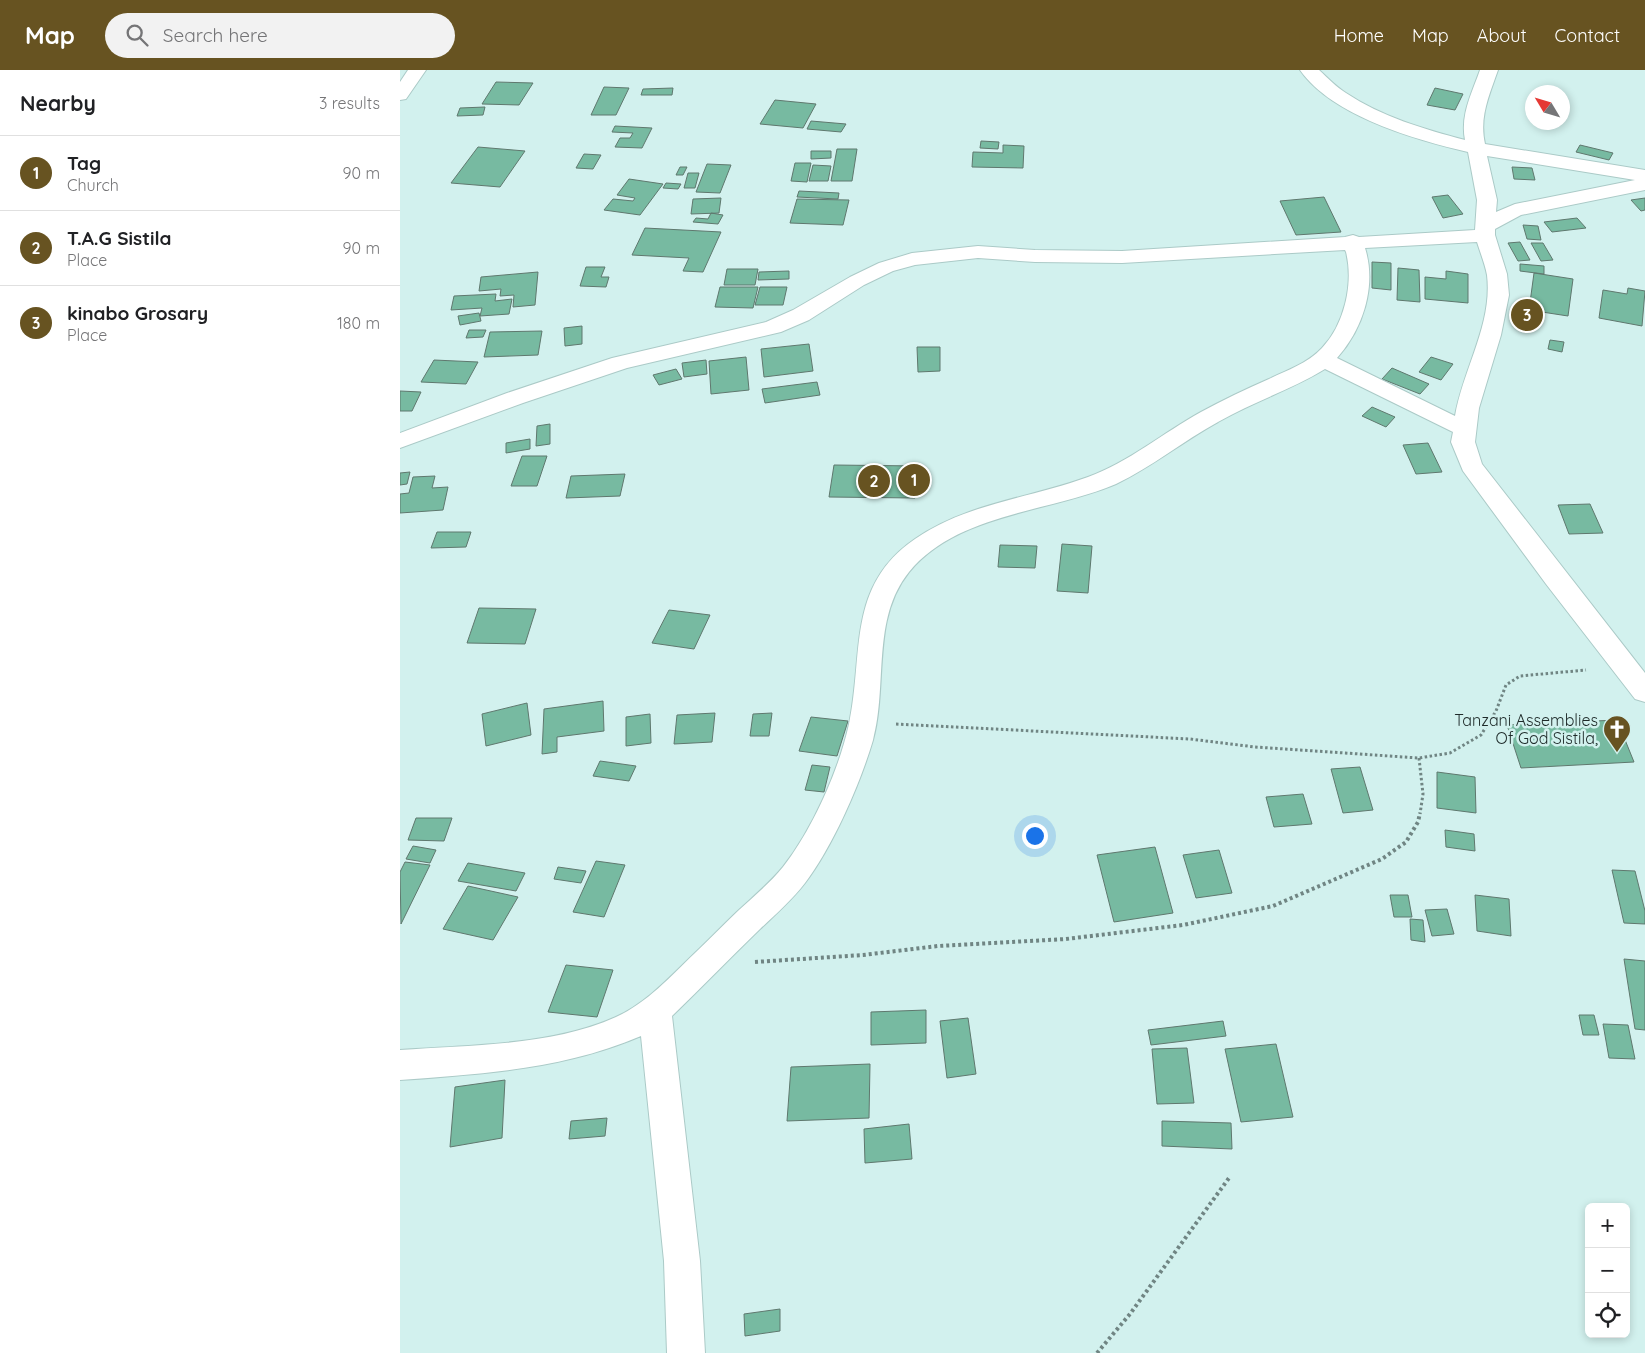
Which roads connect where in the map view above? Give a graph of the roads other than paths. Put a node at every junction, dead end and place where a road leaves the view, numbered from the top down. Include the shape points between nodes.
1 (417, 70) edge
2 (1309, 70) edge
3 (1488, 70) edge
4 (400, 95) edge
5 (1477, 149) junction
6 (1645, 176) edge
7 (1645, 184) edge
8 (1484, 231) junction
9 (1353, 242) junction
10 (1322, 360) junction
11 (1463, 428) junction
12 (400, 441) edge
13 (1645, 692) edge
14 (655, 1011) junction
15 (400, 1065) edge
16 (686, 1353) edge

1 - 4 street
2 - 5 street via 1340,99 1366,112 1436,138
3 - 5 street via 1473,114 1472,129
5 - 6 street
5 - 8 street via 1487,200
7 - 8 street via 1515,210
8 - 9 street
8 - 11 street via 1497,274 1497,304
9 - 10 street via 1358,263 1356,300 1339,339
9 - 12 street via 1141,256 1035,256 978,252 912,259 872,274 774,327 620,363
10 - 11 street via 1363,376 1421,409
10 - 14 street via 1226,408 1128,469 1093,484 981,515 921,547 901,564 883,588 870,640 863,722 850,763 799,869
11 - 13 street via 1462,442 1472,466
14 - 15 street via 641,1022 616,1033 565,1047
14 - 16 street via 682,1261

